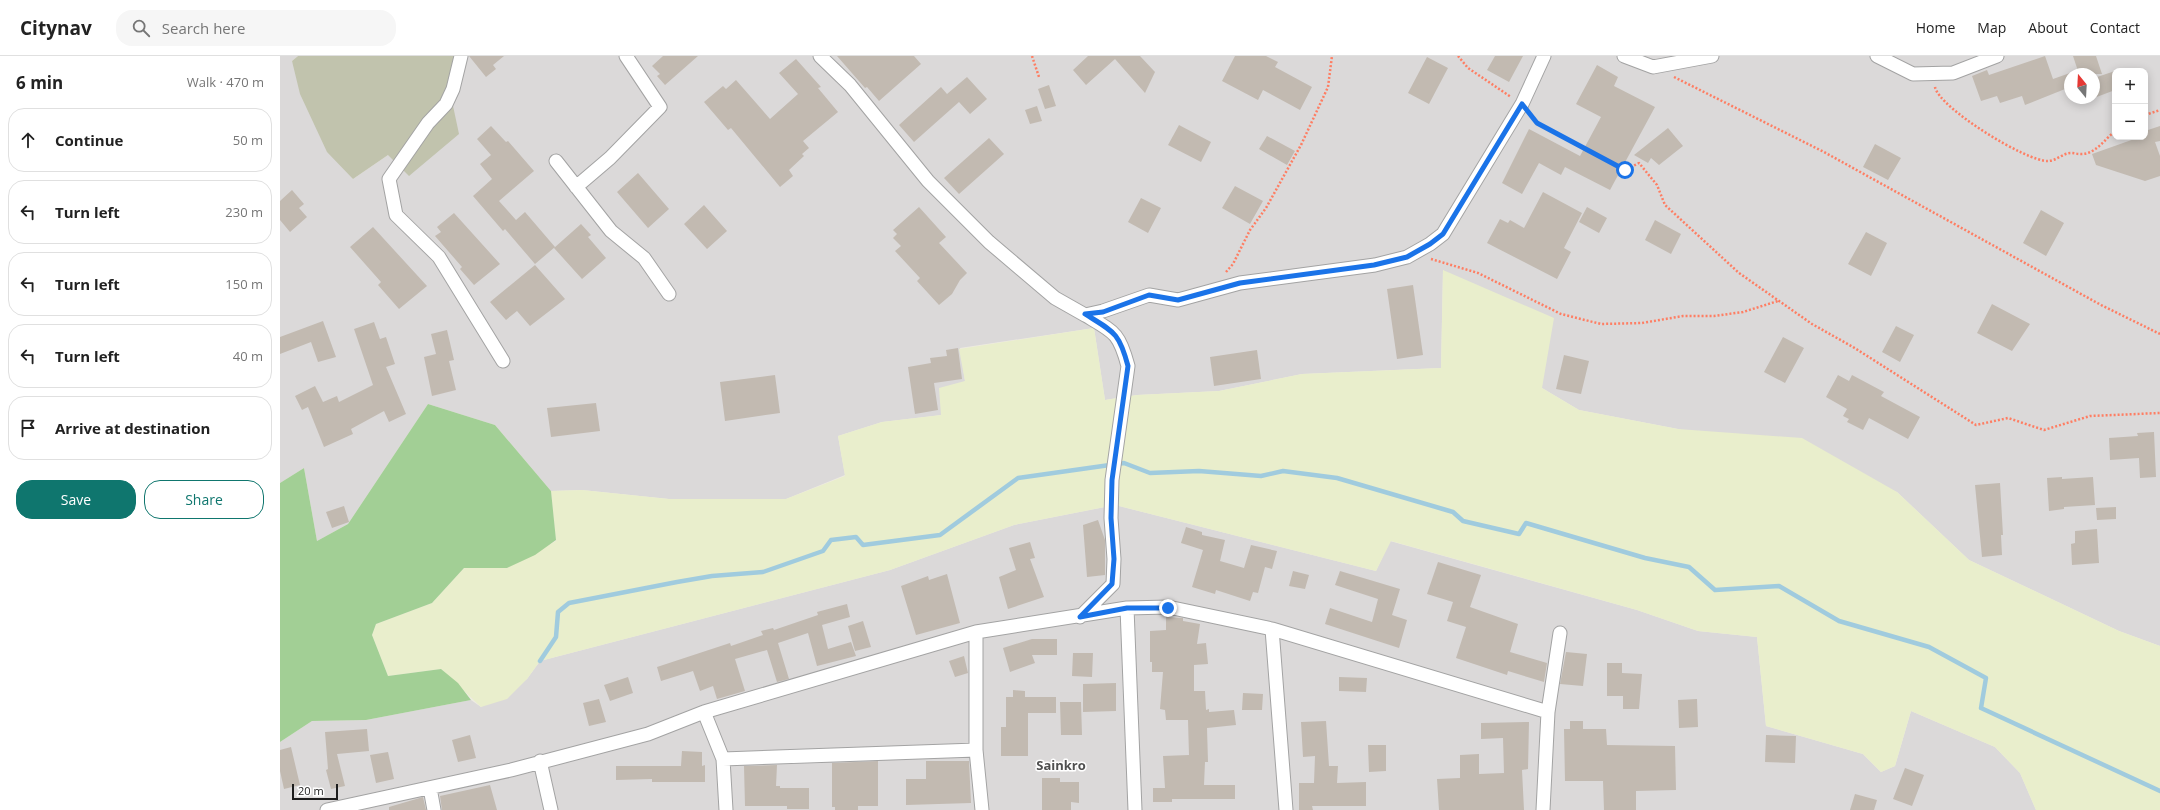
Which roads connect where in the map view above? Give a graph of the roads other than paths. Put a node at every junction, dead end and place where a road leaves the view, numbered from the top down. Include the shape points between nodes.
1 (461, 56) edge
2 (626, 56) edge
3 (820, 56) edge
4 (1544, 56) edge
5 (1624, 56) edge
6 (1712, 56) edge
7 (1877, 56) edge
8 (1997, 56) edge
9 (556, 161) dead end
10 (576, 187) junction
11 (669, 294) dead end
12 (1085, 314) junction
13 (503, 361) dead end
14 (1127, 608) junction
15 (1080, 617) junction
16 (1272, 629) junction
17 (976, 632) junction
18 (1560, 633) dead end
19 (704, 712) junction
20 (1548, 712) junction
21 (976, 750) junction
22 (723, 759) junction
23 (540, 761) junction
24 (430, 788) junction
25 (327, 810) edge
26 (434, 810) edge
27 (551, 810) edge
28 (726, 810) edge
29 (982, 810) edge
30 (1135, 810) edge
31 (1286, 810) edge
32 (1543, 810) edge

1 - 13 street via 453,89 446,104 428,123 389,179 396,215 439,257
2 - 10 street via 660,107 610,158
3 - 12 street via 850,85 928,181 989,242 1055,298
4 - 12 street via 1522,104 1443,234 1407,257 1374,265 1240,283 1178,300 1149,295 1103,312
5 - 6 street via 1653,67
7 - 8 street via 1914,74 1953,73
9 - 10 street
10 - 11 street via 611,231 644,258
12 - 15 street via 1114,332 1124,349 1128,366 1112,480 1112,584
14 - 15 street
14 - 16 street via 1168,608
14 - 30 street
15 - 17 street
16 - 20 street
16 - 31 street
17 - 19 street
17 - 21 street
18 - 20 street
19 - 22 street
19 - 23 street via 648,734
20 - 32 street
21 - 22 street
21 - 29 street
22 - 28 street
23 - 24 street
23 - 27 street
24 - 25 street
24 - 26 street

